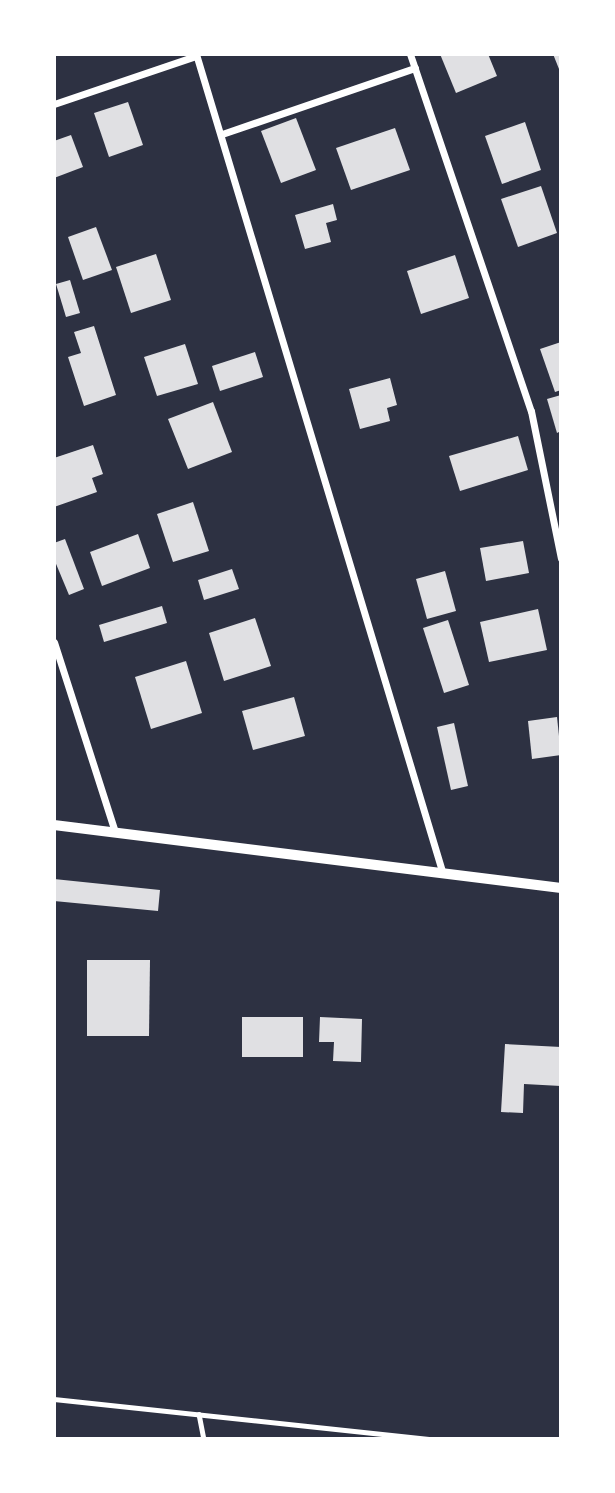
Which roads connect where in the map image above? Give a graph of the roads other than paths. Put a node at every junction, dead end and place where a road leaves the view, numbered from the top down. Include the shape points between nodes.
1 (410, 54) edge
2 (196, 55) edge
3 (415, 68) junction
4 (54, 104) edge
5 (222, 134) junction
6 (561, 558) edge
7 (54, 642) edge
8 (54, 825) edge
9 (115, 832) junction
10 (443, 874) junction
11 (561, 888) edge
12 (54, 1399) edge
13 (198, 1414) junction
14 (204, 1439) edge
15 (431, 1439) edge

1 - 3 street
2 - 4 street
2 - 5 street
3 - 5 street
3 - 6 street via 531,411
5 - 10 street
7 - 9 street
8 - 9 street
9 - 10 street
10 - 11 street
12 - 13 lane
13 - 14 lane
13 - 15 lane

